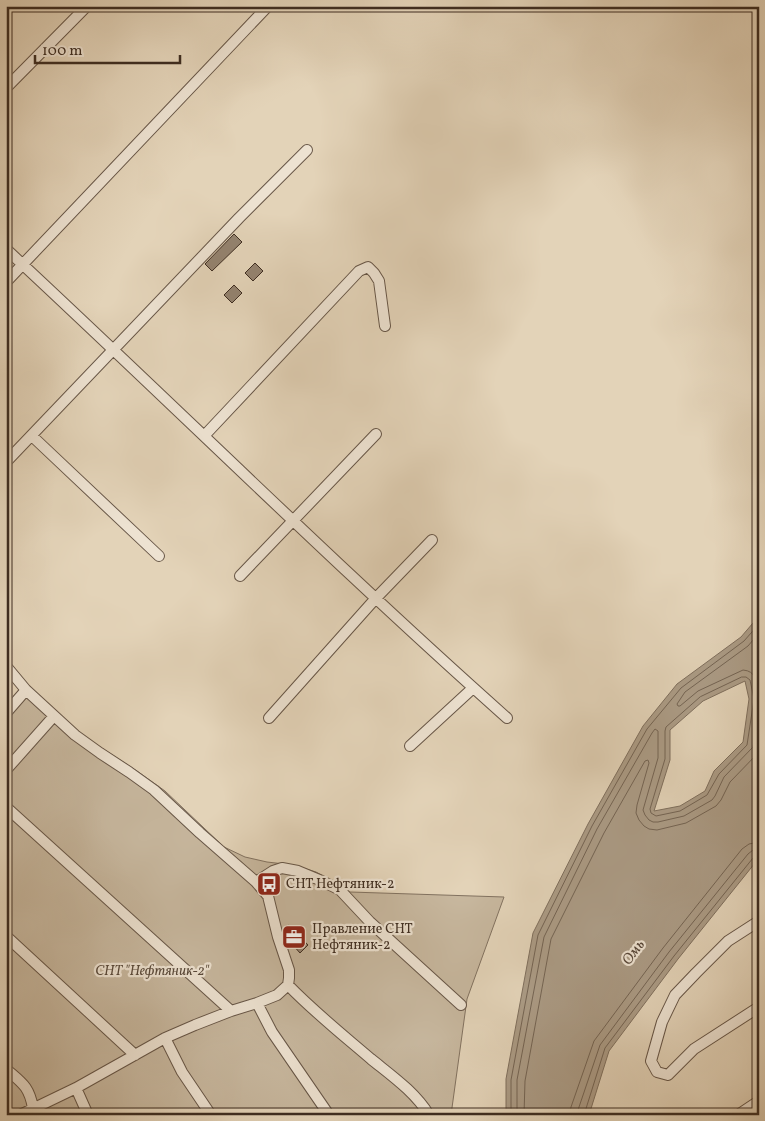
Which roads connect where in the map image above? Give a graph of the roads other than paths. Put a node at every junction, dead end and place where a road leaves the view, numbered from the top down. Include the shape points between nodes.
1 (87, 6) edge
2 (268, 6) edge
3 (6, 88) edge
4 (307, 150) dead end
5 (6, 249) edge
6 (23, 265) junction
7 (6, 282) edge
8 (384, 326) dead end
9 (114, 349) junction
10 (376, 434) dead end
11 (32, 436) junction
12 (204, 436) junction
13 (6, 462) edge
14 (293, 522) junction
15 (432, 540) dead end
16 (159, 556) dead end
17 (240, 576) dead end
18 (376, 598) junction
19 (6, 666) edge
20 (473, 688) junction
21 (26, 690) junction
22 (6, 713) edge
23 (54, 716) junction
24 (269, 718) dead end
25 (507, 718) dead end
26 (410, 746) dead end
27 (6, 770) edge
28 (6, 807) edge
29 (256, 882) junction
30 (759, 921) edge
31 (6, 936) edge
32 (288, 985) junction
33 (257, 1003) junction
34 (461, 1005) dead end
35 (759, 1006) edge
36 (231, 1011) junction
37 (165, 1038) junction
38 (135, 1055) junction
39 (6, 1069) edge
40 (76, 1088) junction
41 (759, 1101) edge
42 (33, 1108) junction
43 (20, 1115) edge
44 (88, 1115) edge
45 (210, 1115) edge
46 (329, 1115) edge
47 (429, 1115) edge
48 (738, 1115) edge

1 - 3 street
2 - 6 street
4 - 9 street
5 - 6 street
6 - 7 street
6 - 9 street
8 - 12 street via 379,281 368,267 359,271
9 - 11 street
9 - 12 street
10 - 14 street
11 - 13 street
11 - 16 street
12 - 14 street
14 - 17 street
14 - 18 street
15 - 18 street
18 - 20 street
18 - 24 street
19 - 21 street
20 - 25 street
20 - 26 street
21 - 22 street
21 - 23 street
23 - 27 street
23 - 29 street via 75,735 154,790
28 - 36 street
29 - 32 street via 268,896 288,970
29 - 34 street via 282,868 322,880 340,890 370,922
30 - 35 street via 728,941 675,995 662,1022 651,1062 657,1072 668,1075 694,1049
31 - 38 street
32 - 33 street via 277,995
32 - 47 street via 409,1090
33 - 36 street
33 - 46 street via 272,1032
36 - 37 street
37 - 38 street
37 - 45 street
38 - 40 street
39 - 42 street via 23,1083 31,1095
40 - 42 street
40 - 44 street
41 - 48 street
42 - 43 street

